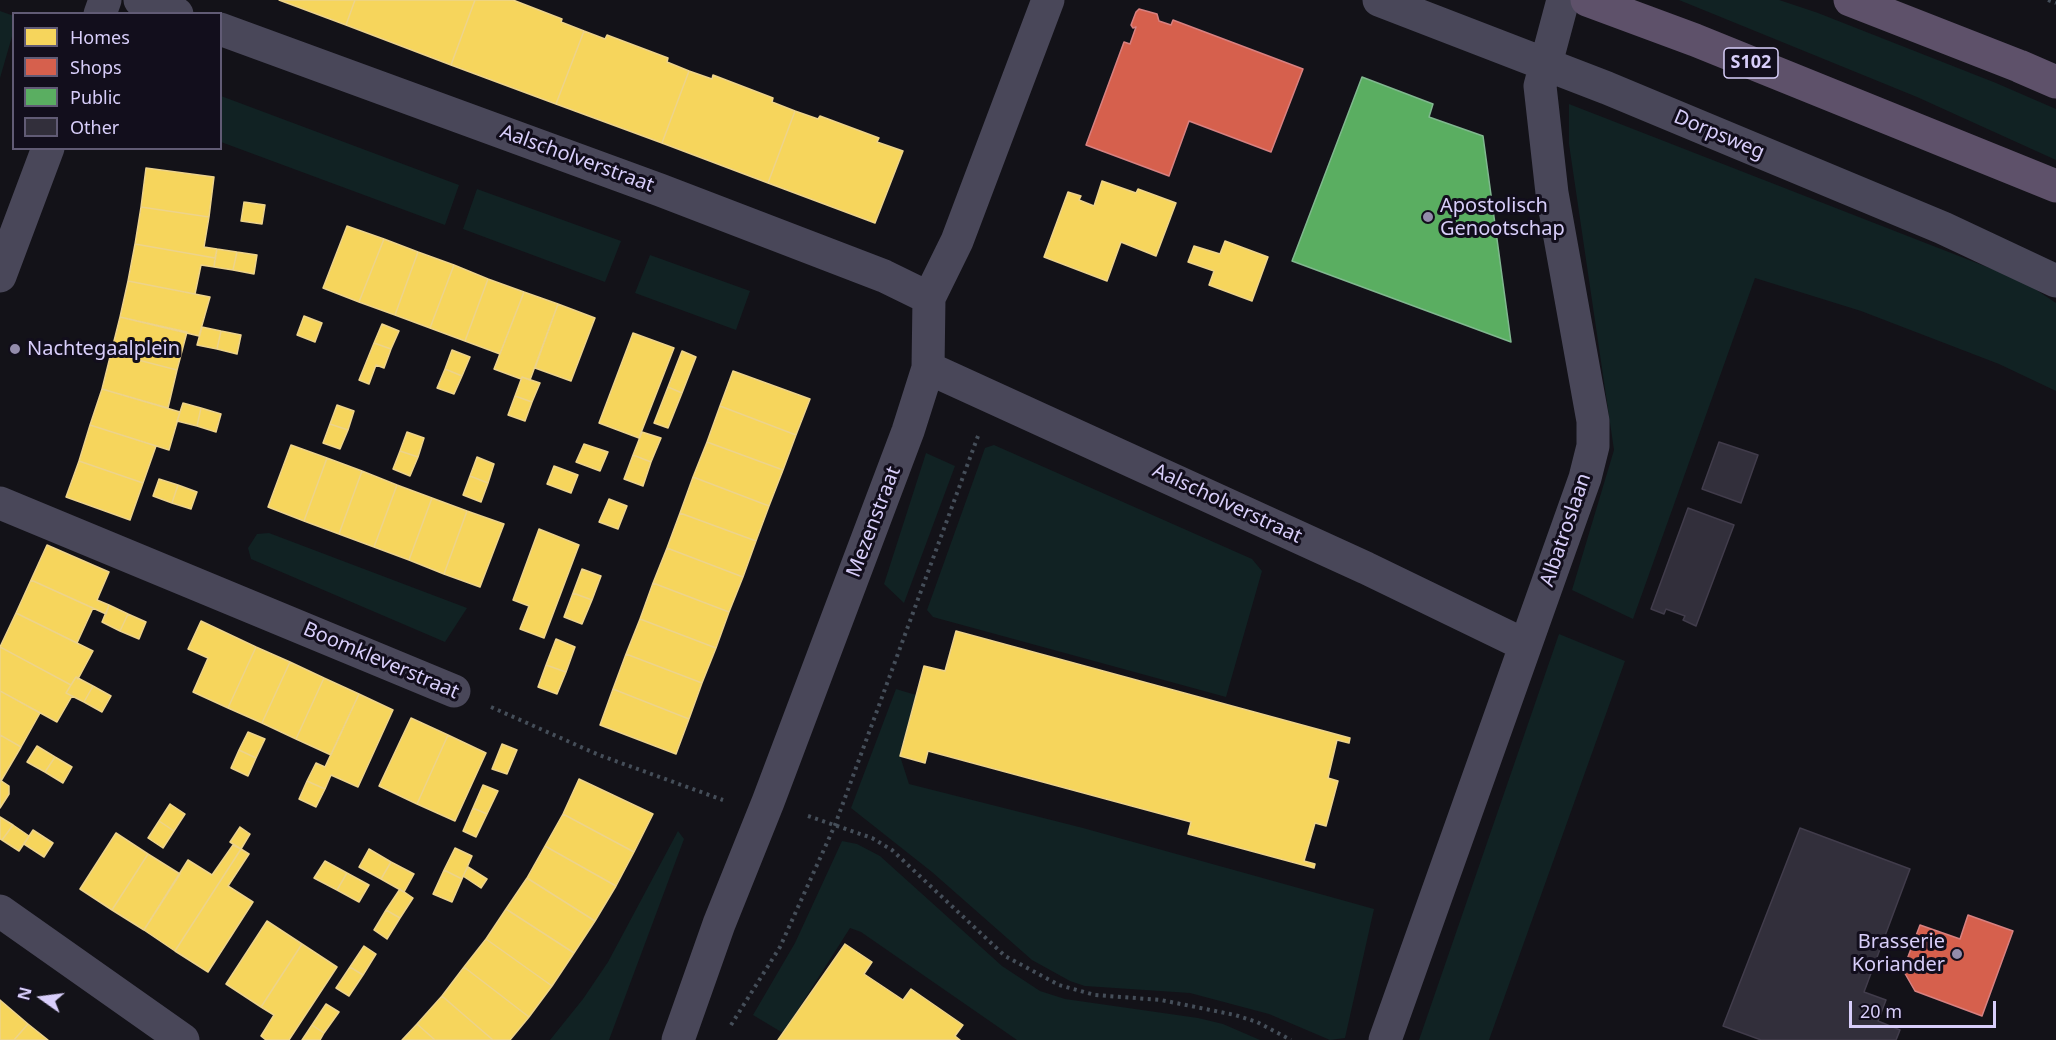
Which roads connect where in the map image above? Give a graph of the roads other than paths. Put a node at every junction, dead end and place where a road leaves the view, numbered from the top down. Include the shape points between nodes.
1 (140, 0) edge
2 (1048, 0) edge
3 (1379, 0) edge
4 (1563, 0) edge
5 (1587, 0) edge
6 (1850, 0) edge
7 (172, 12) edge
8 (222, 30) edge
9 (1544, 65) junction
10 (2056, 82) edge
11 (47, 150) edge
12 (2056, 186) edge
13 (0, 276) edge
14 (2056, 280) edge
15 (929, 298) junction
16 (928, 368) junction
17 (0, 503) edge
18 (1525, 645) junction
19 (454, 691) road end
20 (0, 911) edge
21 (183, 1040) edge
22 (678, 1040) edge
23 (1385, 1040) edge

1 - 7 street
2 - 15 street, Mezenstraat via 957,241
3 - 9 street, Dorpsweg
4 - 9 street, Albatroslaan
5 - 12 main road, S102
6 - 10 main road
8 - 15 street, Aalscholverstraat via 660,190 884,276
9 - 14 street, Dorpsweg via 1943,228
9 - 18 street, Albatroslaan via 1540,86 1552,193 1593,421 1593,446
11 - 13 street
15 - 16 street, Mezenstraat
16 - 18 street, Aalscholverstraat
16 - 22 street, Mezenstraat via 909,431
17 - 19 street, Boomkleverstraat
18 - 23 street, Albatroslaan
20 - 21 street

